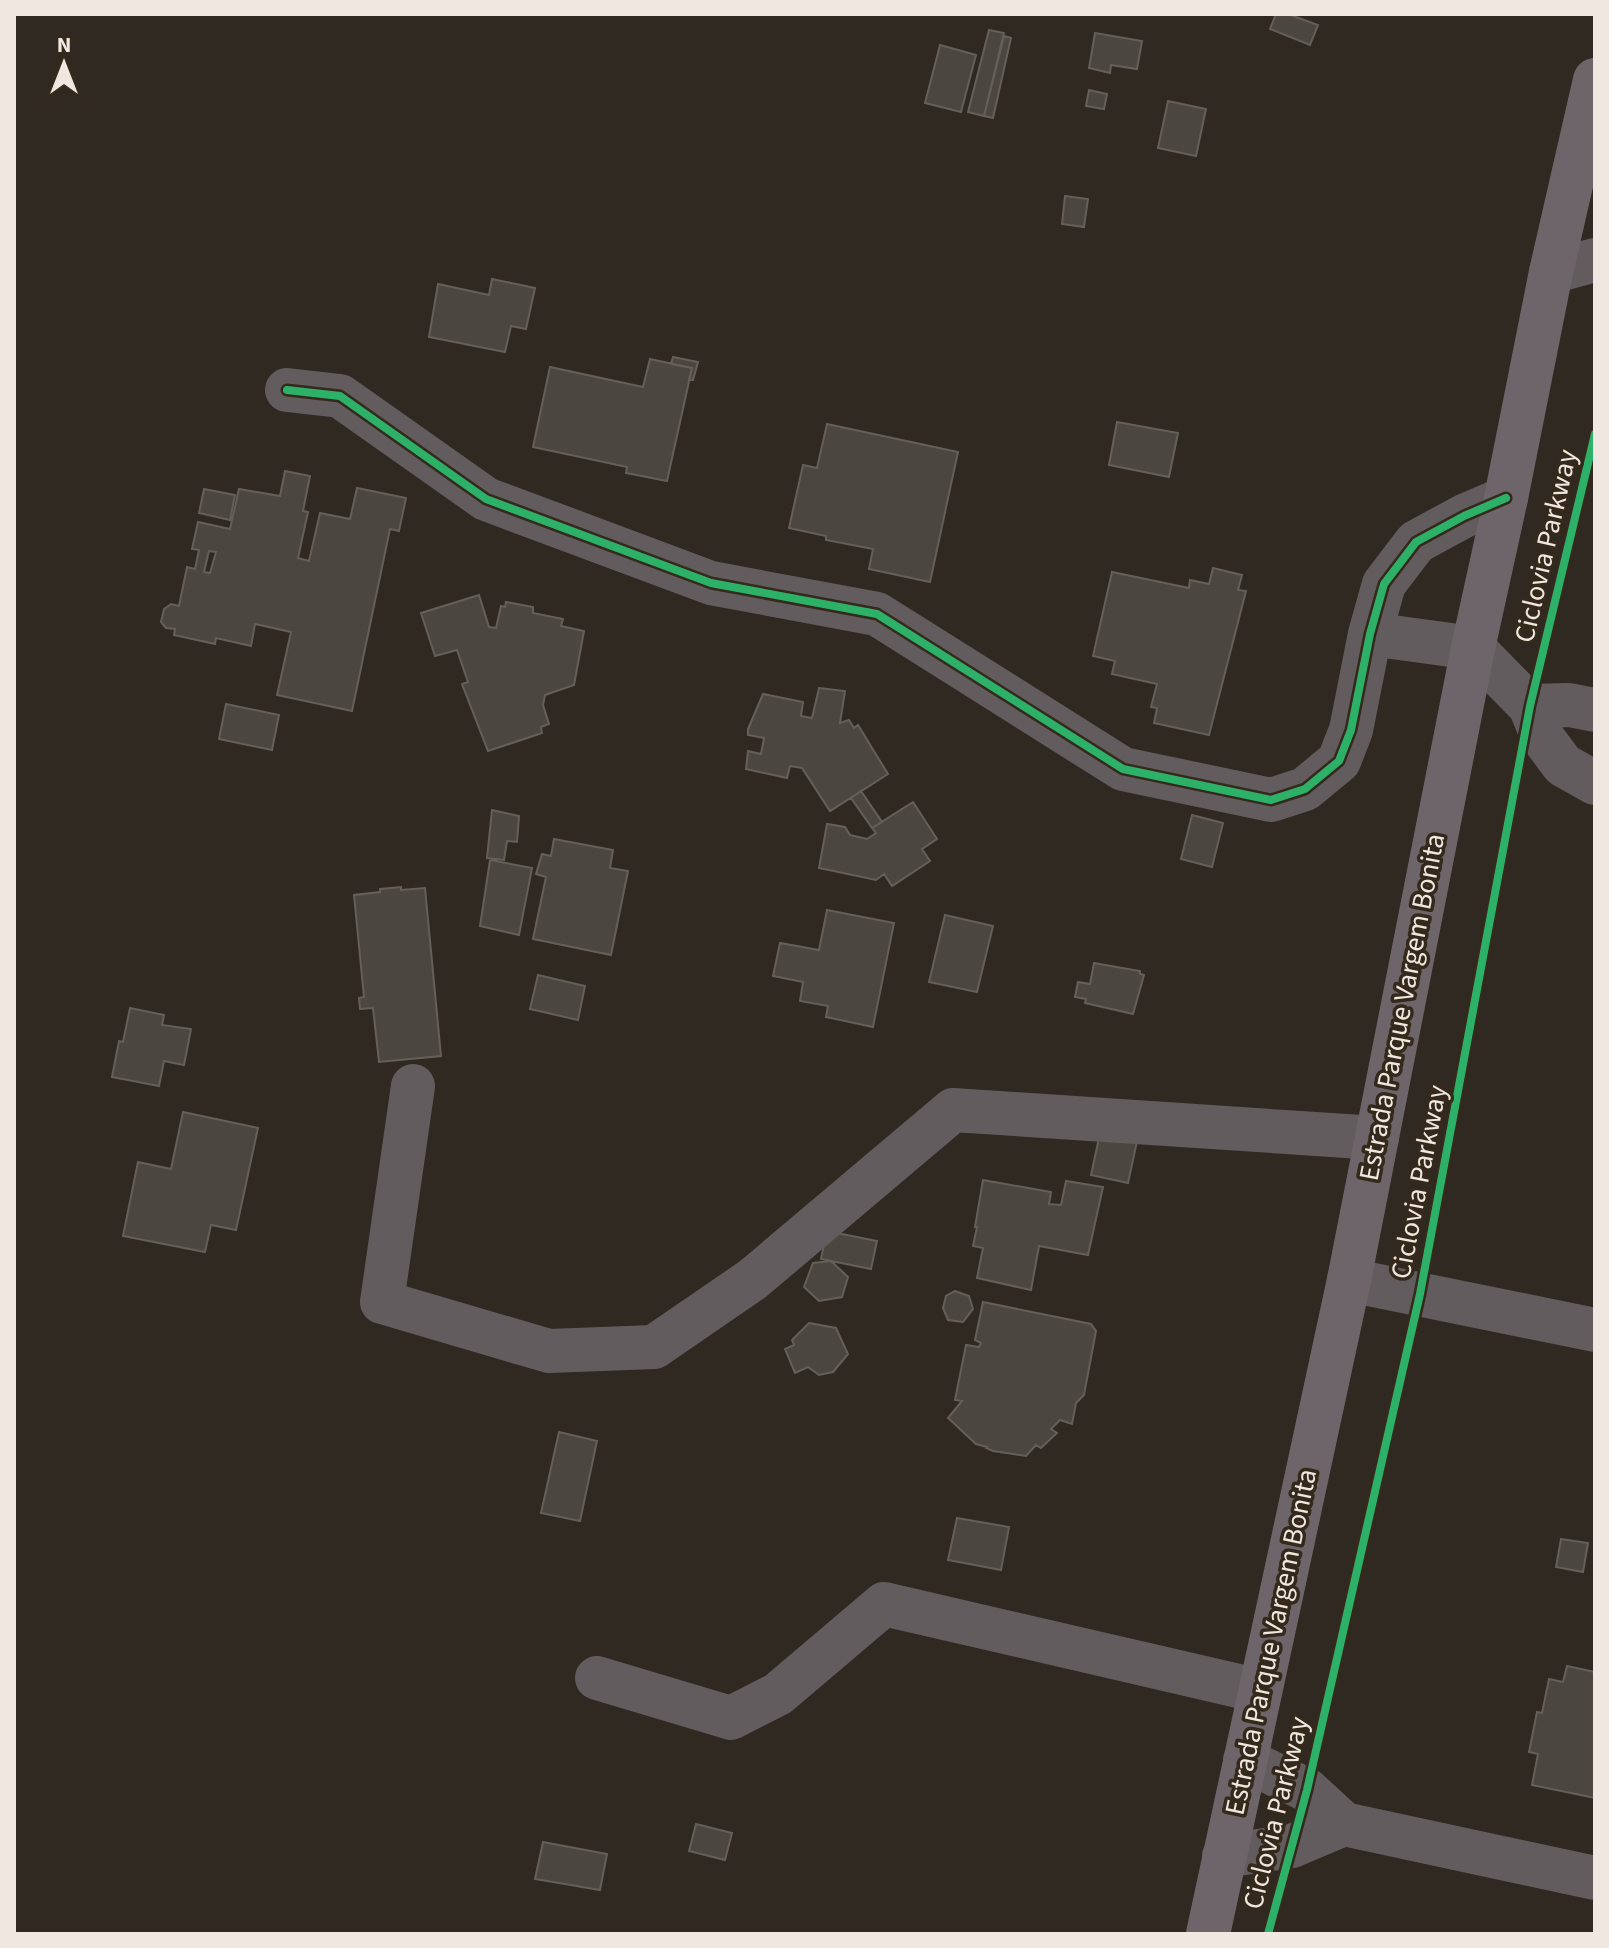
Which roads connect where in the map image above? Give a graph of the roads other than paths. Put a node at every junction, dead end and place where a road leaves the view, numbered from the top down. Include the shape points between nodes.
1 (1595, 80) edge
2 (1587, 145) edge
3 (1595, 260) edge
4 (1551, 272) junction
5 (287, 390) dead end
6 (1506, 498) junction
7 (1370, 634) junction
8 (1473, 648) junction
9 (1530, 706) junction
10 (1595, 710) edge
11 (1595, 783) edge
12 (413, 1086) dead end
13 (1377, 1138) junction
14 (1349, 1280) junction
15 (1595, 1330) edge
16 (597, 1678) dead end
17 (1260, 1691) junction
18 (1245, 1760) junction
19 (1344, 1824) junction
20 (1224, 1856) junction
21 (1595, 1878) edge
22 (1208, 1934) edge

1 - 2 main road, Estrada Parque Vargem Bonita
2 - 4 main road, Estrada Parque Vargem Bonita
3 - 4 street
4 - 6 main road, Estrada Parque Vargem Bonita
5 - 7 street via 340,396 501,505 711,583 877,614 1123,769 1271,800 1305,789 1339,761 1351,730
6 - 7 street via 1416,542 1384,584
6 - 8 main road, Estrada Parque Vargem Bonita
7 - 8 street
8 - 9 street
8 - 13 main road, Estrada Parque Vargem Bonita
9 - 10 street
9 - 11 street via 1543,738 1563,765
12 - 13 street via 382,1302 549,1351 654,1347 753,1279 953,1110
13 - 14 main road, Estrada Parque Vargem Bonita
14 - 15 street
14 - 17 main road, Estrada Parque Vargem Bonita
16 - 17 street via 731,1718 778,1694 884,1604
17 - 18 main road, Estrada Parque Vargem Bonita
18 - 19 street via 1307,1790
18 - 20 main road, Estrada Parque Vargem Bonita
19 - 20 street via 1292,1846
19 - 21 street
20 - 22 main road, Estrada Parque Vargem Bonita

